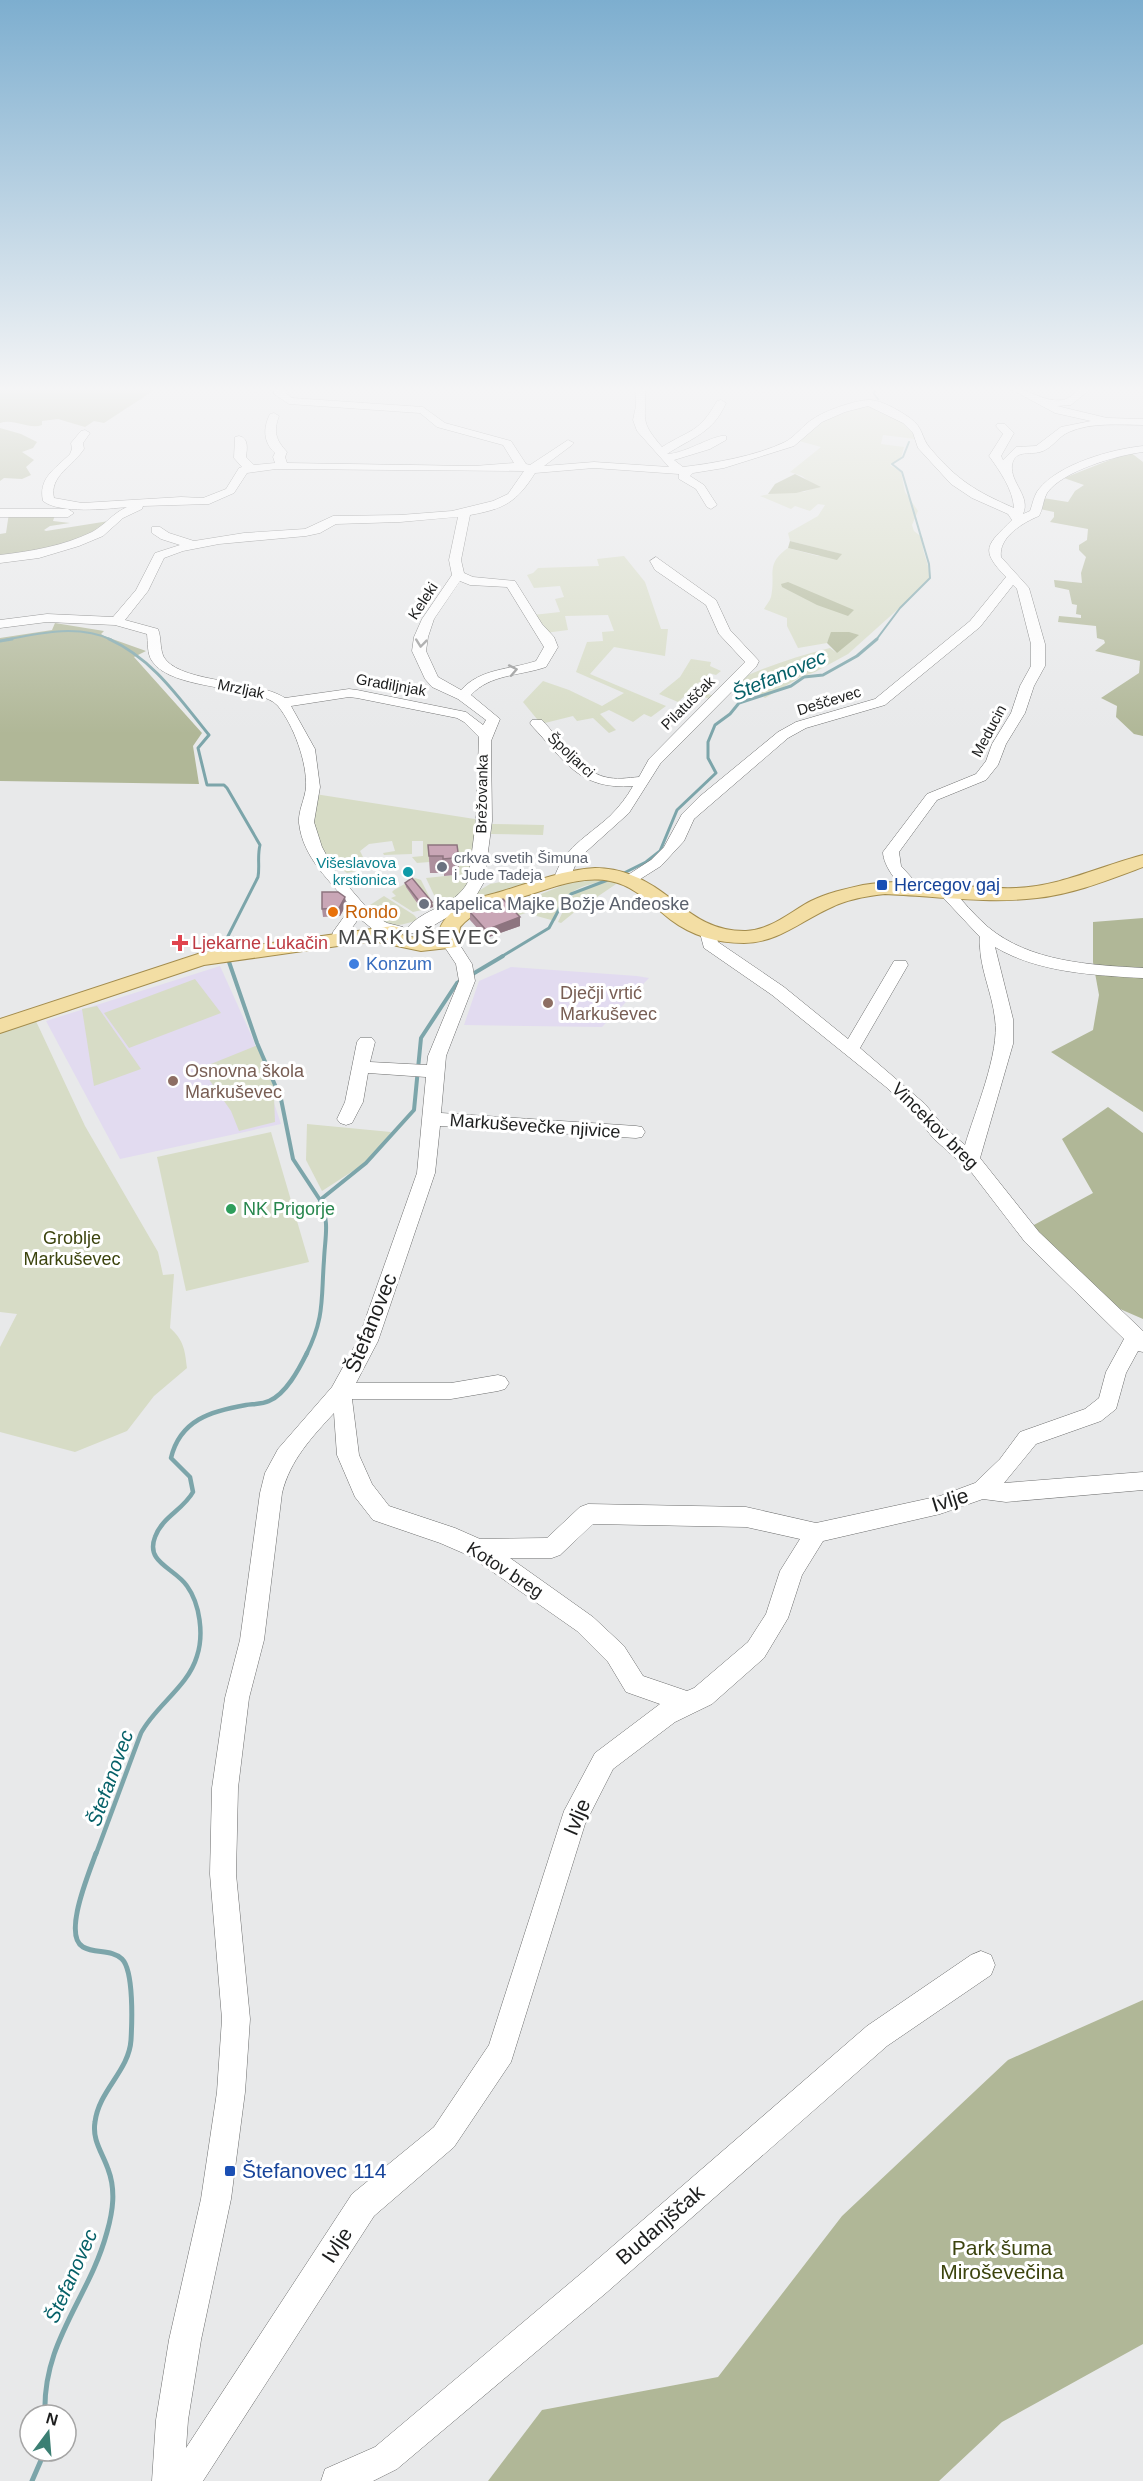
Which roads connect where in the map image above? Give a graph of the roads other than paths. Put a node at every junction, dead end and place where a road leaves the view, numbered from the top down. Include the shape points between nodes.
1 (56, 503) edge
2 (159, 503) edge
3 (498, 503) edge
4 (709, 503) edge
5 (990, 503) edge
6 (1019, 503) edge
7 (1038, 503) edge
8 (142, 505) junction
9 (711, 505) dead end
10 (465, 511) junction
11 (0, 513) edge
12 (116, 517) junction
13 (1018, 517) junction
14 (156, 530) dead end
15 (199, 545) junction
16 (0, 559) edge
17 (656, 561) dead end
18 (458, 575) junction
19 (1012, 578) junction
20 (116, 621) junction
21 (0, 624) edge
22 (463, 696) junction
23 (283, 703) junction
24 (537, 723) dead end
25 (484, 735) junction
26 (644, 781) junction
27 (1143, 861) edge
28 (621, 877) junction
29 (562, 879) junction
30 (912, 888) junction
31 (944, 890) junction
32 (358, 907) junction
33 (406, 933) junction
34 (708, 933) junction
35 (988, 935) junction
36 (450, 938) junction
37 (329, 942) junction
38 (900, 966) dead end
39 (1143, 973) edge
40 (0, 1026) edge
41 (366, 1042) dead end
42 (850, 1050) junction
43 (360, 1067) junction
44 (424, 1070) junction
45 (346, 1119) dead end
46 (433, 1119) junction
47 (636, 1132) dead end
48 (970, 1160) junction
49 (1139, 1341) edge
50 (498, 1383) dead end
51 (341, 1391) junction
52 (1143, 1481) edge
53 (983, 1490) junction
54 (816, 1533) junction
55 (478, 1549) junction
56 (688, 1703) junction
57 (981, 1965) dead end
58 (168, 2481) edge
59 (184, 2481) edge
60 (337, 2481) edge

1 - 8 street via 72,507
2 - 8 street
3 - 10 street
4 - 9 street
5 - 13 street
6 - 13 street
7 - 13 street via 1035,513
8 - 12 street
10 - 15 street via 418,518 333,520 323,529 299,535 232,538
10 - 18 street via 455,560
11 - 12 street
12 - 16 street via 99,533 75,543 39,554
13 - 19 street via 994,551
14 - 15 street
15 - 20 street via 159,556 151,581
17 - 26 street, Pilatuščak via 711,603 724,631 752,662 654,762
18 -> 22 street, Keleki via 428,619 419,651 432,679
22 -> 18 street via 488,676 541,664 551,647 511,584 470,581
19 - 28 street, Deščevec via 975,624 880,702 801,725 783,735 687,817 676,841 656,863
19 - 30 street, Meducin via 1023,588 1038,645 1038,666 993,762 981,777 932,797 891,852 892,867
20 - 21 street, Mrzljak via 47,618
20 - 23 street, Mrzljak via 153,632 157,659 168,670 271,695
22 - 25 street, Brežovanka via 493,718
23 - 25 street, Gradiljnjak via 357,694 460,715
23 - 32 street, Mrzljak via 308,749 313,788 306,822 314,847 328,873
24 - 26 street, Špoljarci via 593,779
25 - 33 street, Brežovanka via 484,821 476,882 458,904
26 - 29 street, Pilatuščak via 623,812 574,855
27 - 31 main road via 1078,884 1039,892
28 - 29 main road via 592,874
28 - 34 main road via 680,919
29 - 36 main road via 476,905 456,919
30 - 31 main road
30 - 34 main road via 866,890 827,901 767,935 746,938
31 - 35 street
32 - 33 street, Mrzljak via 375,923
32 - 37 street
33 - 36 main road via 428,945
33 - 37 main road
34 - 42 street, Vincekov breg via 710,944 778,991
35 - 39 street via 1036,959 1094,970
35 - 48 street via 987,952 1005,1019 1004,1044
36 - 44 street, Štefanovec via 467,976 446,1031
37 - 40 main road via 224,955 131,981
38 - 42 street
41 - 43 street
42 - 48 street, Vincekov breg via 892,1083
43 - 44 street
43 - 45 street via 354,1102
44 - 46 street, Štefanovec
46 - 47 street, Markuševečke njivice
46 - 51 street, Štefanovec via 420,1193 368,1341
48 - 49 street, Vincekov breg via 1032,1237
49 - 53 street, Ivlje via 1116,1372 1108,1403 1093,1415 1028,1438
50 - 51 street via 451,1391
51 - 55 street, Kotov breg via 348,1455 363,1491 381,1513
51 - 58 street, Štefanovec via 311,1422 276,1473 252,1640 230,1741 223,1874 236,2019 231,2092 216,2199 172,2420
52 - 53 street via 1006,1493
53 - 54 street, Ivlje via 940,1505
54 - 55 street via 746,1517 588,1514 552,1548
54 - 56 street, Ivlje via 792,1571 776,1618 756,1650 703,1696
55 - 56 street, Kotov breg via 585,1624 616,1654 635,1684
56 - 59 street, Ivlje via 666,1714 603,1761 573,1820 501,2052 444,2137 363,2205
57 - 60 street, Budanjščak via 877,2036 386,2458

